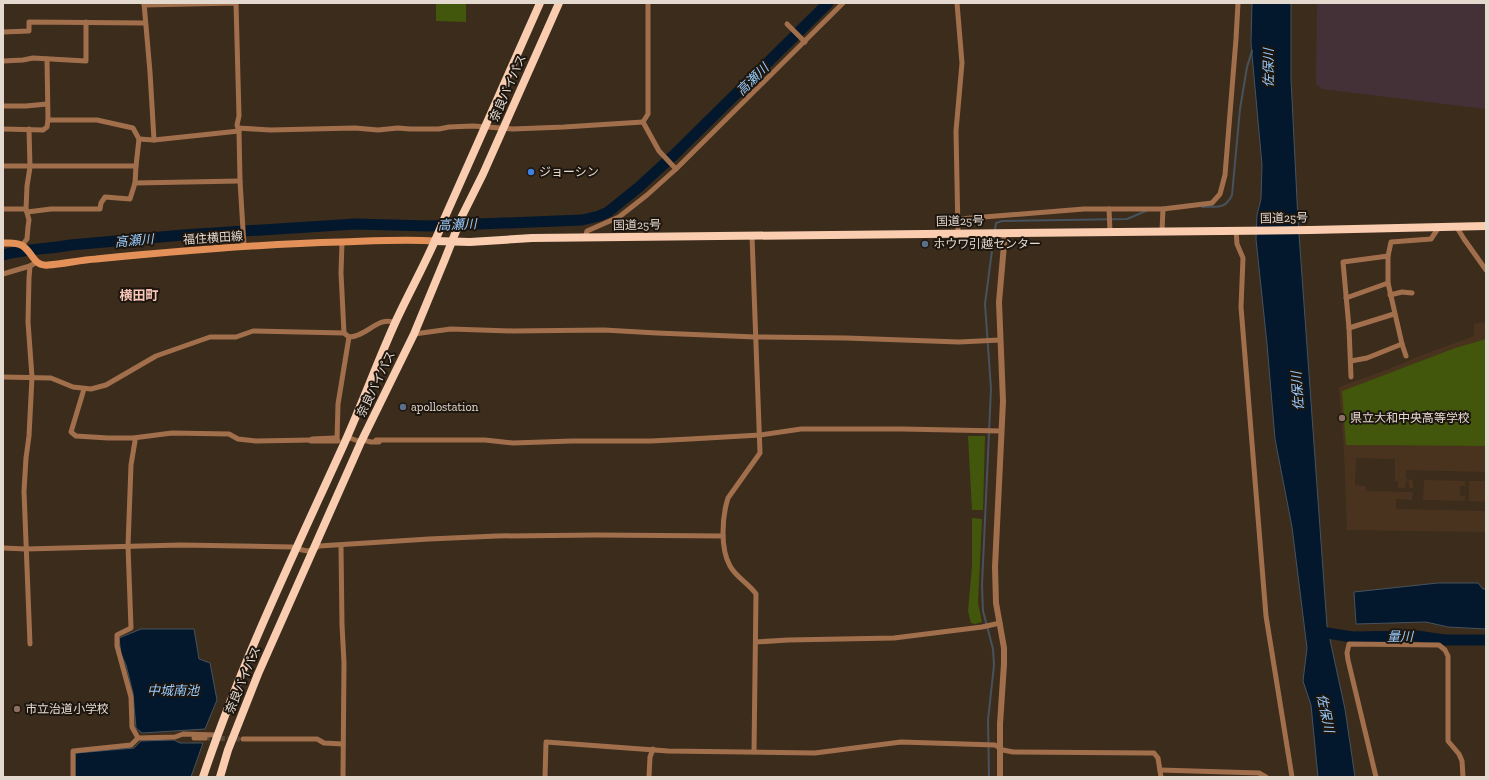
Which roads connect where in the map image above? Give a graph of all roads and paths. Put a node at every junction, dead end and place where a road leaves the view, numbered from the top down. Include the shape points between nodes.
1 (540, 3) edge
2 (559, 3) edge
3 (648, 3) edge
4 (842, 3) edge
5 (957, 3) edge
6 (1238, 3) edge
7 (144, 4) edge
8 (86, 22) junction
9 (145, 22) junction
10 (787, 24) dead end
11 (3, 32) edge
12 (804, 41) junction
13 (47, 59) junction
14 (3, 61) edge
15 (47, 104) junction
16 (3, 106) edge
17 (48, 120) junction
18 (643, 122) junction
19 (484, 128) junction
20 (503, 128) junction
21 (3, 129) edge
22 (30, 129) junction
23 (239, 130) junction
24 (139, 140) junction
25 (154, 140) junction
26 (3, 166) edge
27 (136, 166) junction
28 (30, 167) junction
29 (676, 168) junction
30 (240, 181) junction
31 (135, 183) junction
32 (1162, 208) junction
33 (3, 209) edge
34 (1109, 209) junction
35 (26, 210) junction
36 (959, 219) junction
37 (1439, 226) junction
38 (1456, 226) junction
39 (1486, 226) edge
40 (1236, 230) junction
41 (1110, 231) junction
42 (1162, 231) junction
43 (958, 233) junction
44 (998, 233) junction
45 (752, 236) junction
46 (585, 238) junction
47 (436, 239) junction
48 (452, 239) junction
49 (342, 242) junction
50 (3, 243) edge
51 (244, 244) junction
52 (22, 245) junction
53 (1388, 256) junction
54 (34, 264) junction
55 (1486, 270) edge
56 (3, 274) edge
57 (1388, 283) junction
58 (1412, 293) dead end
59 (1390, 295) junction
60 (1346, 298) junction
61 (1394, 314) junction
62 (395, 323) junction
63 (1349, 328) junction
64 (344, 333) junction
65 (414, 334) junction
66 (755, 337) junction
67 (349, 338) junction
68 (1000, 340) junction
69 (1402, 344) junction
70 (1406, 356) dead end
71 (1351, 361) junction
72 (1351, 376) dead end
73 (3, 377) edge
74 (32, 377) junction
75 (84, 390) junction
76 (1001, 431) junction
77 (760, 435) junction
78 (341, 439) junction
79 (394, 439) junction
80 (376, 440) dead end
81 (135, 441) dead end
82 (362, 441) junction
83 (723, 536) junction
84 (128, 546) junction
85 (341, 546) junction
86 (3, 548) edge
87 (297, 548) junction
88 (26, 549) junction
89 (313, 550) junction
90 (1000, 623) junction
91 (756, 642) junction
92 (30, 644) dead end
93 (217, 735) junction
94 (175, 737) junction
95 (138, 738) junction
96 (205, 738) tunnel mouth
97 (243, 739) tunnel mouth
98 (343, 744) junction
99 (1000, 748) junction
100 (653, 749) junction
101 (754, 752) junction
102 (1160, 770) junction
103 (73, 777) edge
104 (203, 777) edge
105 (220, 777) edge
106 (343, 777) edge
107 (545, 777) edge
108 (649, 777) edge
109 (1000, 777) edge
110 (1160, 777) edge
111 (1266, 777) edge
112 (1292, 777) edge
113 (1376, 777) edge
114 (1463, 777) edge

1 - 19 highway, 奈良バイパス
2 - 20 highway, 奈良バイパス
3 - 18 street via 648,114
4 - 12 street
5 - 36 street via 962,63 956,131
6 - 32 street via 1225,175 1220,194 1212,203
7 - 9 street
7 - 23 street via 236,3
8 - 9 street
8 - 11 street via 29,22 29,31
8 - 13 street via 86,61
9 - 25 street
10 - 12 street
12 - 29 street
13 - 14 street
13 - 15 street
15 - 16 street
15 - 17 street
17 - 22 street via 47,127 42,130
17 - 24 street via 97,120 134,128
18 - 20 street
18 - 29 street via 662,153
19 - 20 street
19 - 23 street via 473,126 439,129
19 - 47 highway, 奈良バイパス
20 - 48 highway, 奈良バイパス
21 - 22 street
22 - 28 street
23 - 25 street
23 - 30 street
24 - 25 street
24 - 27 street
26 - 28 street
27 - 28 street
27 - 31 street
28 - 35 street
29 - 46 street via 619,217 587,231
30 - 31 street
30 - 51 street
31 - 35 street via 130,198 105,198 100,209
32 - 34 street
32 - 42 street
33 - 35 street
34 - 36 street
34 - 41 street
35 - 52 street via 29,220 28,233
36 - 43 street
37 - 38 highway, 国道25号
37 - 40 highway, 国道25号
37 - 53 street via 1431,239 1391,242
38 - 39 highway, 国道25号
38 - 55 street
40 - 42 highway, 国道25号
40 - 112 street via 1237,244 1243,258 1241,307 1266,616
41 - 42 highway, 国道25号
41 - 44 highway, 国道25号
43 - 44 highway, 国道25号
43 - 45 highway, 国道25号
44 - 68 street
45 - 46 highway, 国道25号
45 - 66 street
46 - 48 highway, 国道25号
47 - 48 highway, 国道25号
47 - 49 main road, 福住横田線
47 - 62 highway, 奈良バイパス
48 - 65 highway, 奈良バイパス
49 - 51 main road, 福住横田線
49 - 64 street
50 - 52 main road
51 - 54 main road, 福住横田線 via 47,266
52 - 54 main road
53 - 57 street
53 - 60 street via 1343,262
54 - 56 street
54 - 74 street via 28,278
57 - 59 street
57 - 60 street
58 - 59 street
59 - 61 street
60 - 63 street
61 - 63 street
61 - 69 street
62 - 67 street via 381,322 362,334
62 - 78 highway, 奈良バイパス
63 - 71 street
64 - 67 street
64 - 75 street via 253,331 236,337 210,337 156,356 106,386
65 - 66 street via 451,328 513,331 604,330
65 - 82 highway, 奈良バイパス
66 - 68 street via 959,342
66 - 77 street
67 - 78 street via 338,404
68 - 76 street via 1003,401
69 - 70 street
69 - 71 street via 1367,358
71 - 72 street
73 - 74 street
74 - 75 street via 51,378
74 - 88 street via 30,436 24,491
75 - 78 street via 71,432 76,436 133,438 172,433 229,434 256,442
76 - 77 street via 801,430
76 - 90 street via 995,567
77 - 79 street via 651,441 513,443 485,440
77 - 83 street via 760,454 728,498
78 - 82 street
78 - 87 highway, 奈良バイパス
79 - 80 street
79 - 82 street via 393,442
81 - 84 street via 131,465
82 - 89 highway, 奈良バイパス
83 - 85 street via 497,536
83 - 91 street via 730,566 756,594
84 - 87 street
84 - 88 street
84 - 95 street via 131,628 117,635 117,646 131,697 132,727
85 - 89 street via 318,546
85 - 98 street
86 - 88 street
87 - 89 street via 304,551
87 - 93 highway, 奈良バイパス
88 - 92 street
89 - 105 highway, 奈良バイパス via 258,674
90 - 91 street via 894,638
90 - 99 street via 1004,664
91 - 101 street
93 - 94 street via 183,734
93 - 104 highway, 奈良バイパス
94 - 95 street
94 - 96 street
95 - 103 street via 131,745 73,751
97 - 98 street via 317,739 324,743
98 - 106 street
99 - 101 street via 995,745 901,742 815,753
99 - 102 street via 1013,752 1154,753 1158,758
99 - 109 street
100 - 101 street
100 - 107 street via 546,742
100 - 108 street
102 - 110 street
102 - 111 street via 1259,773
113 - 114 street via 1348,660 1349,644 1439,645 1445,650 1448,656 1448,742 1462,761

